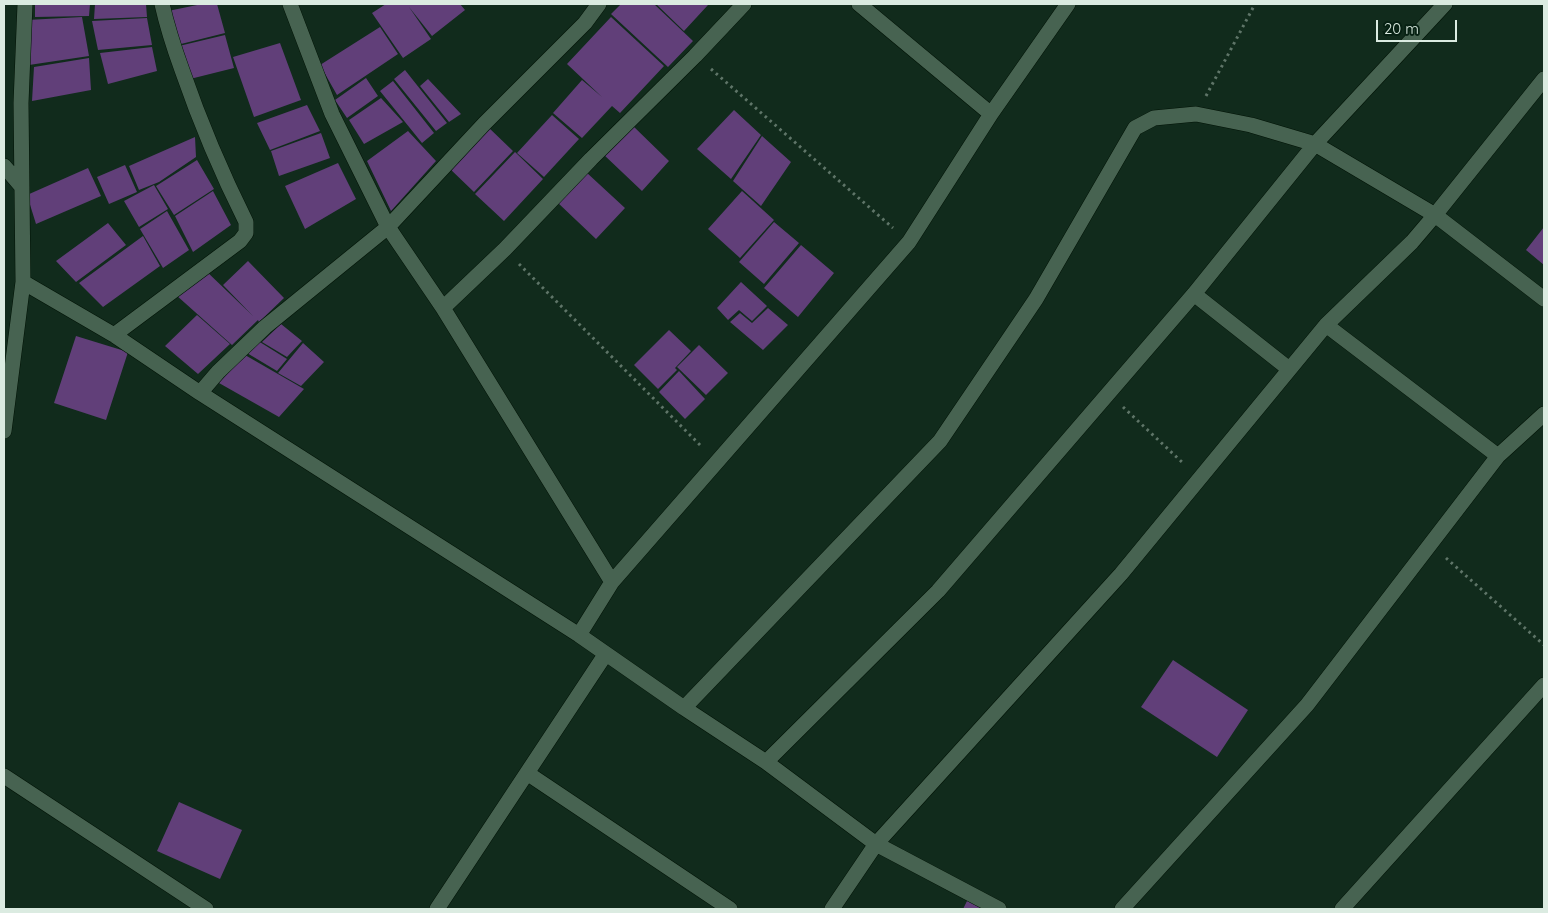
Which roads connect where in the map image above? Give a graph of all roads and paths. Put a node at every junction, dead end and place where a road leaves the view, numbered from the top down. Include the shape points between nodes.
1 (25, 4) edge
2 (162, 4) edge
3 (290, 4) edge
4 (599, 4) edge
5 (744, 4) edge
6 (859, 4) edge
7 (1255, 4) edge
8 (1445, 4) edge
9 (1065, 5) edge
10 (695, 56) junction
11 (1544, 78) edge
12 (991, 114) junction
13 (1196, 114) junction
14 (1315, 144) junction
15 (4, 166) edge
16 (22, 187) junction
17 (1435, 215) junction
18 (388, 228) junction
19 (909, 242) junction
20 (505, 249) junction
21 (23, 282) junction
22 (1194, 294) junction
23 (1544, 299) edge
24 (443, 308) junction
25 (1326, 325) junction
26 (114, 335) junction
27 (1289, 368) junction
28 (200, 393) junction
29 (1108, 393) junction
30 (1544, 414) edge
31 (4, 430) edge
32 (1498, 456) junction
33 (717, 463) junction
34 (1200, 478) junction
35 (1431, 544) junction
36 (612, 582) junction
37 (579, 635) junction
38 (1544, 645) edge
39 (605, 655) junction
40 (1544, 685) edge
41 (684, 708) junction
42 (766, 762) junction
43 (527, 773) junction
44 (4, 776) edge
45 (876, 844) junction
46 (206, 909) edge
47 (437, 909) edge
48 (730, 909) edge
49 (832, 909) edge
50 (1000, 909) edge
51 (1122, 909) edge
52 (1342, 909) edge

1 - 16 street
2 - 26 street via 191,97 246,222 246,233 240,241
3 - 18 street via 332,114
4 - 18 street via 585,23 484,124
5 - 10 street
6 - 12 street
7 - 13 path
8 - 14 street
9 - 12 street
10 - 19 path
10 - 20 street
11 - 17 street
12 - 19 street
13 - 14 street via 1251,125
13 - 41 street via 1154,118 1135,128 1036,299 940,441
14 - 17 street
14 - 22 street
15 - 16 street
16 - 21 street
17 - 23 street
17 - 25 street via 1412,242
18 - 24 street
18 - 28 street via 265,327
19 - 33 street
20 - 24 street
20 - 33 path
21 - 26 street
21 - 31 street
22 - 27 street
22 - 29 street
24 - 36 street
25 - 27 street
25 - 32 street
26 - 28 street
27 - 34 street
28 - 37 street
29 - 34 path
29 - 42 street via 938,591
30 - 32 street
32 - 35 street
33 - 36 street
34 - 45 street via 1121,574
35 - 38 path
35 - 51 street via 1308,705
36 - 37 street
37 - 39 street
39 - 41 street
39 - 43 street
40 - 52 street
41 - 42 street
42 - 45 street
43 - 47 street
43 - 48 street
44 - 46 street
45 - 49 street
45 - 50 street

